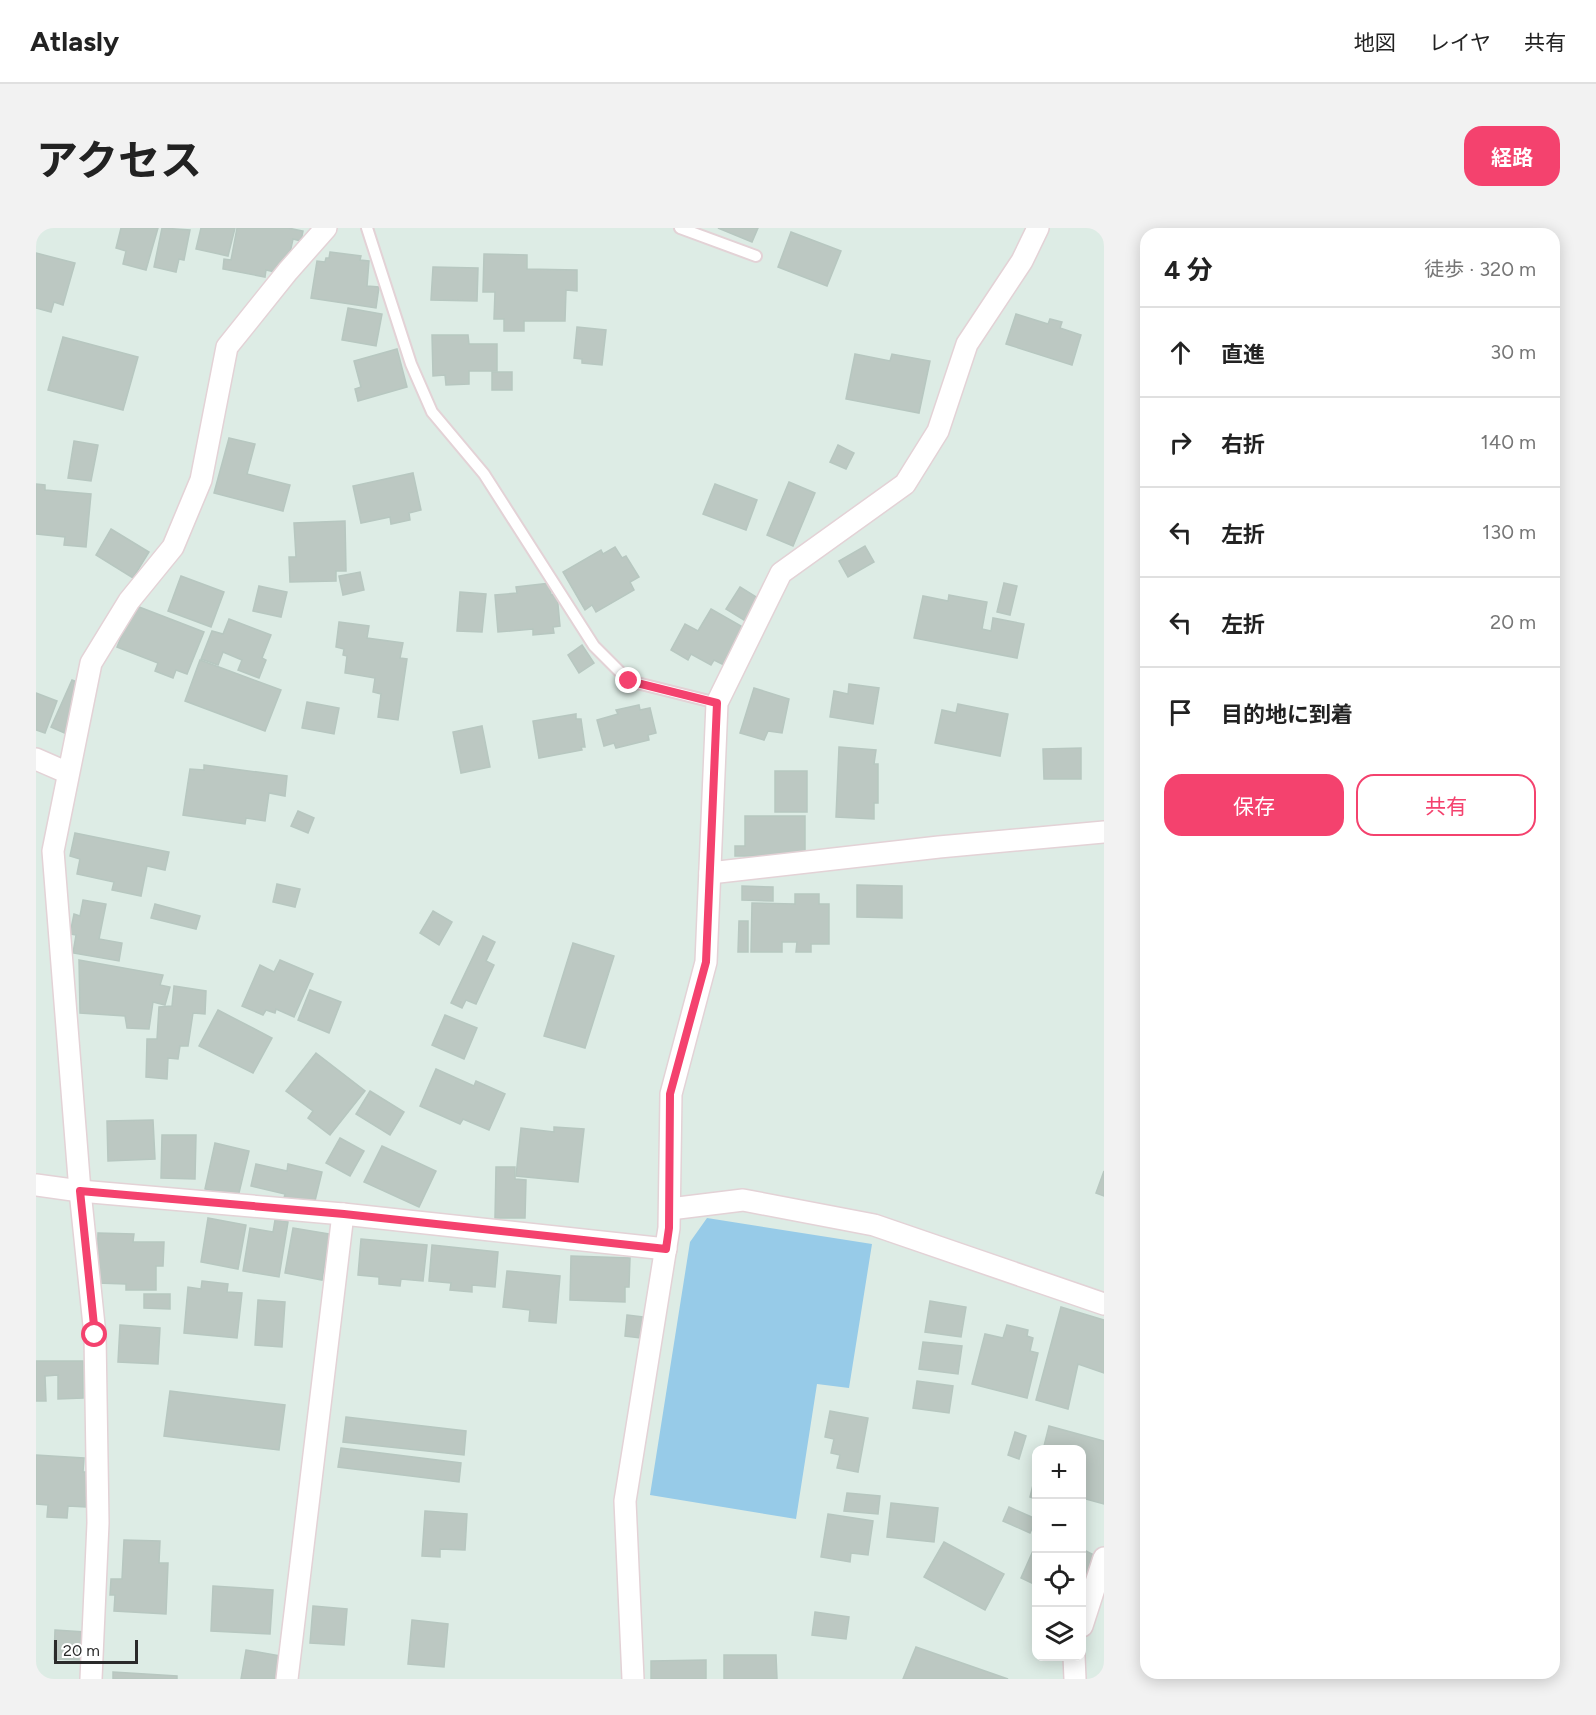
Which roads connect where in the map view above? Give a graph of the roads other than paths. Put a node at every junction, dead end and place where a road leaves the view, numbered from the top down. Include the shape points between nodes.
1 (326, 228) edge
2 (367, 228) edge
3 (680, 228) edge
4 (1038, 228) edge
5 (756, 256) dead end
6 (717, 703) junction
7 (36, 759) edge
8 (68, 773) junction
9 (1104, 832) edge
10 (710, 873) junction
11 (36, 1185) edge
12 (80, 1191) junction
13 (670, 1209) junction
14 (344, 1214) junction
15 (666, 1249) junction
16 (1104, 1304) edge
17 (1104, 1558) edge
18 (1086, 1614) edge
19 (1074, 1661) edge
20 (91, 1679) edge
21 (287, 1679) edge
22 (292, 1679) edge
23 (633, 1679) edge
24 (1075, 1679) edge

1 - 8 street via 227,347 201,480 173,547 129,601 91,663
2 - 6 lane via 411,364 432,412 484,474 594,646 629,681
3 - 5 lane
4 - 6 street via 1022,261 968,344 938,431 905,484 781,573
6 - 10 street
7 - 8 street
8 - 12 street via 53,851
9 - 10 street
10 - 13 street via 706,962 670,1094
11 - 12 street
12 - 14 street
12 - 20 street via 95,1335 98,1523
13 - 15 street
13 - 16 street via 743,1200 874,1226
14 - 15 street
14 - 21 street
15 - 23 street via 625,1502
17 - 18 street
19 - 24 street
21 - 22 street

